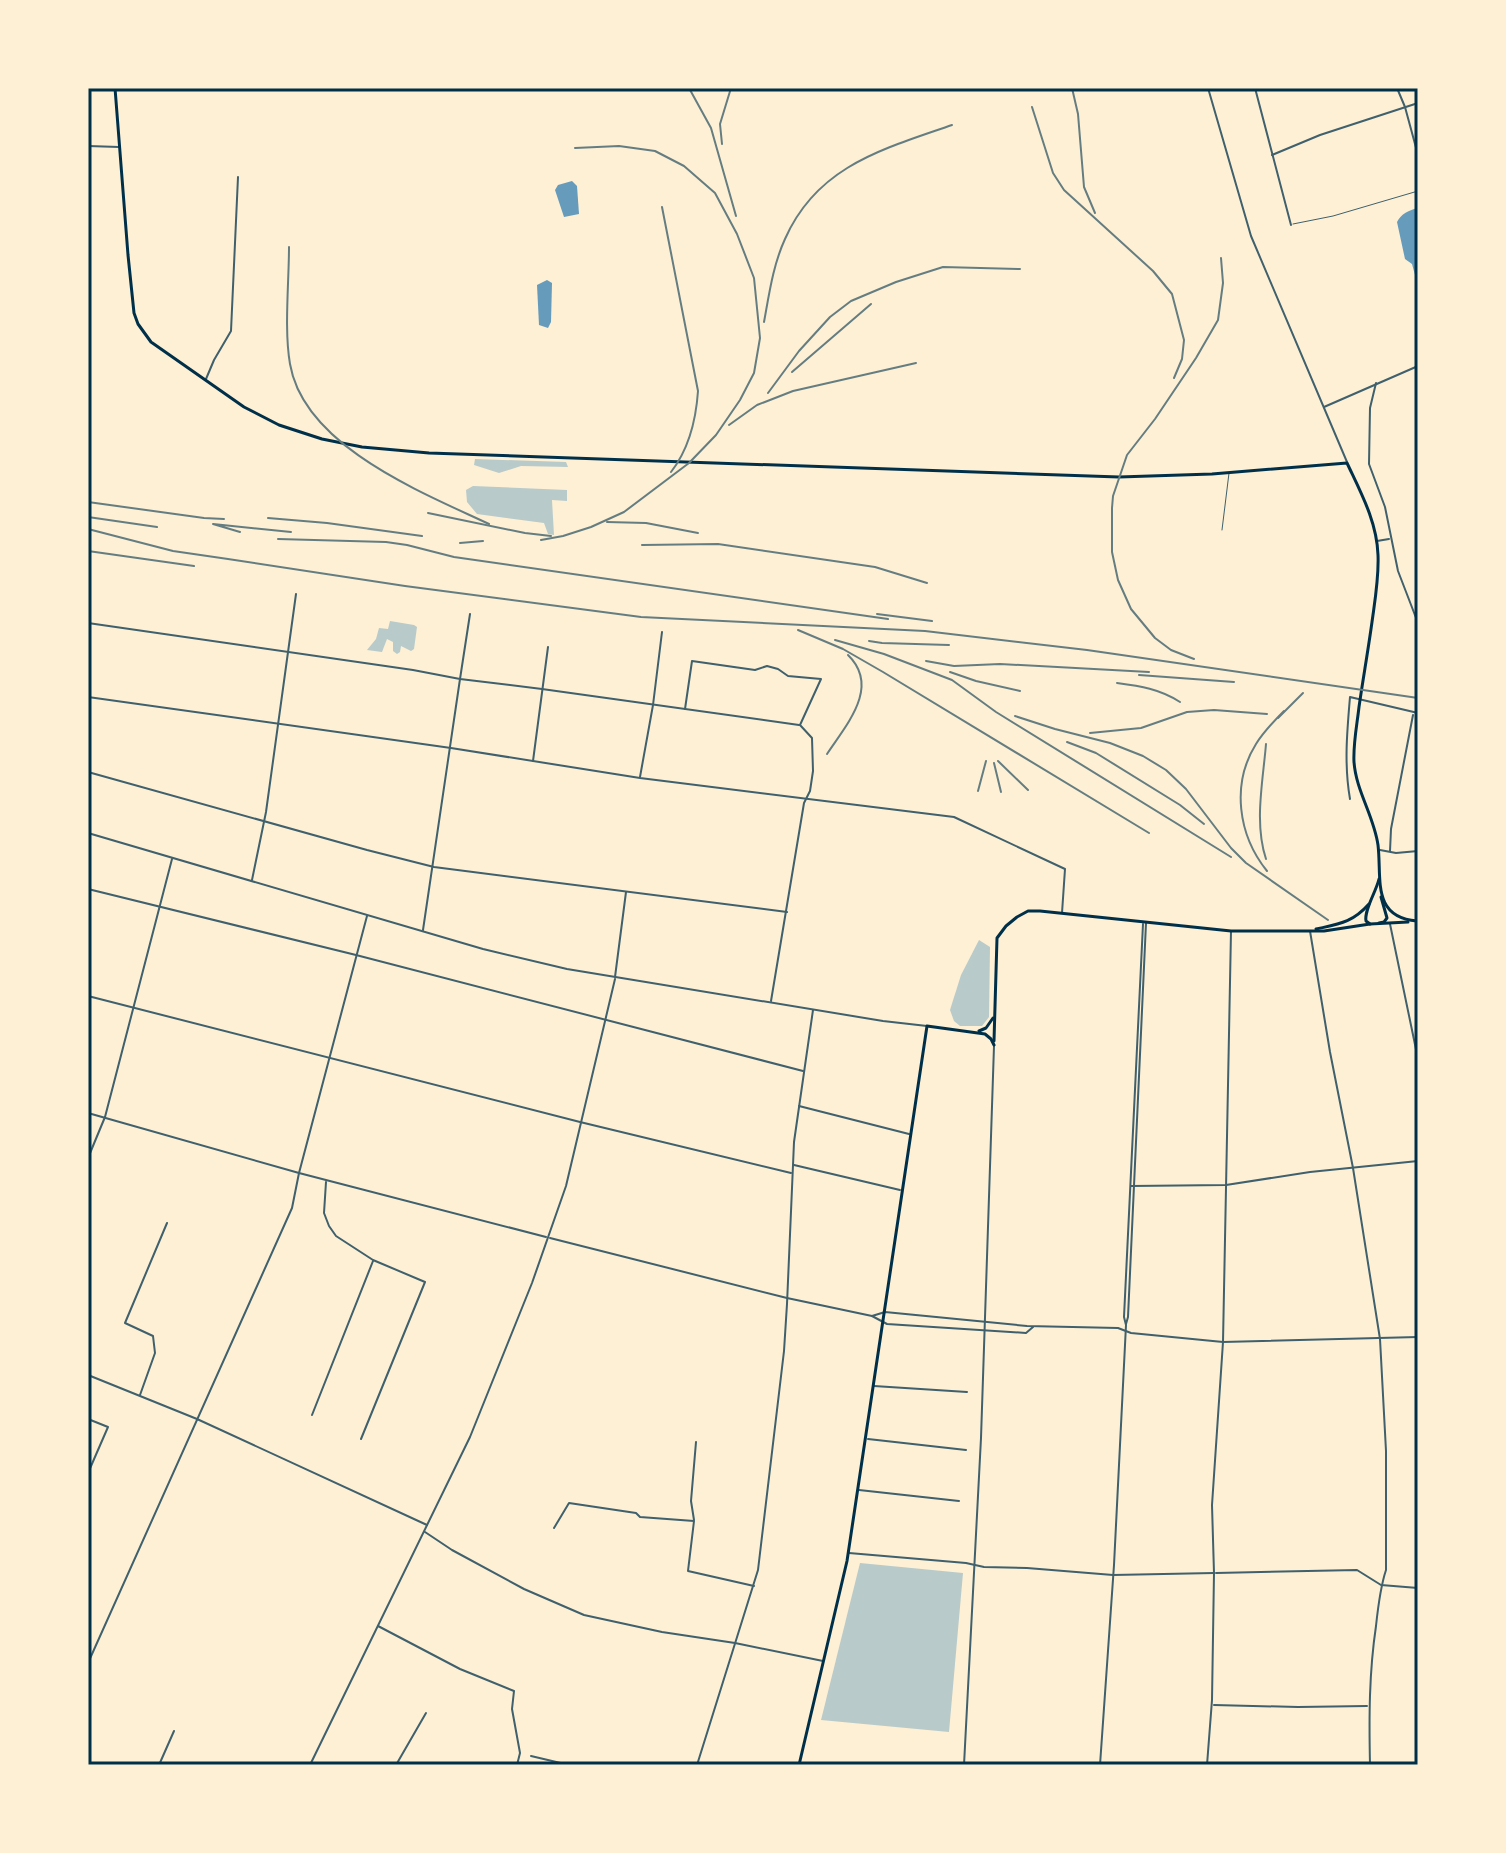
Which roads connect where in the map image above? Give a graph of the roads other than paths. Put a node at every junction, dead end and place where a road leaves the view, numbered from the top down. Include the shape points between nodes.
1 (115, 88) edge
2 (1208, 88) edge
3 (1255, 88) edge
4 (1397, 88) edge
5 (1418, 103) edge
6 (1405, 107) junction
7 (88, 146) edge
8 (119, 147) junction
9 (1272, 155) junction
10 (1418, 155) edge
11 (238, 177) dead end
12 (1418, 191) edge
13 (1291, 225) joint
14 (1418, 366) edge
15 (206, 380) junction
16 (1376, 383) junction
17 (1324, 407) junction
18 (1347, 463) junction
19 (1229, 472) junction
20 (1222, 530) dead end
21 (1390, 539) junction
22 (1377, 541) junction
23 (296, 594) dead end
24 (470, 614) dead end
25 (88, 623) edge
26 (1418, 623) edge
27 (662, 632) dead end
28 (548, 647) dead end
29 (287, 653) junction
30 (460, 679) junction
31 (542, 689) junction
32 (88, 697) edge
33 (653, 705) junction
34 (685, 709) junction
35 (1416, 713) edge
36 (277, 724) junction
37 (800, 725) junction
38 (451, 748) junction
39 (533, 762) junction
40 (88, 772) edge
41 (640, 778) junction
42 (806, 799) junction
43 (1350, 799) dead end
44 (264, 821) junction
45 (88, 833) edge
46 (1378, 850) junction
47 (1390, 851) junction
48 (1418, 851) edge
49 (172, 859) junction
50 (434, 867) junction
51 (1379, 875) junction
52 (251, 881) junction
53 (88, 889) edge
54 (626, 891) junction
55 (1381, 892) junction
56 (1371, 901) junction
57 (160, 908) junction
58 (787, 912) junction
59 (1062, 913) junction
60 (368, 915) junction
61 (1417, 921) edge
62 (1144, 922) junction
63 (1373, 924) junction
64 (1390, 924) junction
65 (1310, 930) junction
66 (423, 931) junction
67 (1231, 931) junction
68 (356, 955) junction
69 (615, 978) junction
70 (88, 996) edge
71 (771, 1002) junction
72 (135, 1007) junction
73 (813, 1009) junction
74 (994, 1014) junction
75 (605, 1020) junction
76 (927, 1026) junction
77 (976, 1032) junction
78 (994, 1045) junction
79 (330, 1058) junction
80 (1418, 1059) edge
81 (803, 1071) junction
82 (798, 1106) junction
83 (88, 1113) edge
84 (105, 1117) junction
85 (580, 1122) junction
86 (912, 1135) junction
87 (88, 1158) edge
88 (1418, 1161) edge
89 (792, 1165) junction
90 (1353, 1168) junction
91 (299, 1173) junction
92 (792, 1173) junction
93 (327, 1180) junction
94 (1226, 1185) junction
95 (1133, 1186) junction
96 (903, 1191) junction
97 (167, 1223) dead end
98 (549, 1238) junction
99 (373, 1260) junction
100 (787, 1298) junction
101 (885, 1312) junction
102 (872, 1316) junction
103 (985, 1321) junction
104 (883, 1323) junction
105 (1034, 1326) junction
106 (984, 1331) junction
107 (1125, 1332) junction
108 (1418, 1337) edge
109 (1380, 1339) junction
110 (1223, 1342) junction
111 (90, 1376) edge
112 (88, 1383) edge
113 (874, 1386) junction
114 (967, 1392) dead end
115 (140, 1396) junction
116 (312, 1415) dead end
117 (88, 1419) edge
118 (197, 1419) junction
119 (866, 1438) junction
120 (361, 1439) dead end
121 (696, 1442) dead end
122 (966, 1450) dead end
123 (88, 1473) edge
124 (859, 1490) junction
125 (959, 1501) dead end
126 (694, 1521) junction
127 (428, 1526) junction
128 (554, 1528) dead end
129 (425, 1532) junction
130 (848, 1552) junction
131 (976, 1565) junction
132 (1214, 1573) junction
133 (1113, 1575) junction
134 (1381, 1585) junction
135 (754, 1586) junction
136 (1418, 1588) edge
137 (378, 1626) junction
138 (735, 1643) junction
139 (824, 1661) junction
140 (88, 1663) edge
141 (1212, 1705) junction
142 (1368, 1706) junction
143 (426, 1713) dead end
144 (174, 1731) dead end
145 (531, 1756) dead end
146 (159, 1765) edge
147 (310, 1765) edge
148 (396, 1765) edge
149 (517, 1765) edge
150 (569, 1765) edge
151 (697, 1765) edge
152 (799, 1765) edge
153 (964, 1765) edge
154 (1100, 1765) edge
155 (1207, 1765) edge
156 (1370, 1765) edge

1 - 8 main road
2 - 17 street via 1251,236
3 - 9 street
4 - 6 street
5 - 6 street
6 - 9 street
6 - 10 street
7 - 8 street
8 - 15 main road via 138,324 151,342
9 - 13 street
11 - 15 street via 231,331
12 - 13 lane
14 - 16 street
15 - 19 main road via 271,422 362,447 1119,477
16 - 17 street
16 - 21 street via 1369,464
17 - 18 street
18 - 19 main road
18 - 22 main road
19 - 20 lane
21 - 22 street
21 - 26 street
22 - 46 main road via 1377,588 1354,751
23 - 29 street
24 - 30 street
25 - 29 street
27 - 33 street
28 - 31 street
29 - 30 street
29 - 36 street
30 - 31 street
30 - 38 street
31 - 33 street
31 - 39 street
32 - 36 street
33 - 34 street
33 - 41 street
34 - 37 street
34 - 37 street via 692,661 755,670 767,666 788,676 821,679
35 - 43 street via 1350,697
35 - 47 street
36 - 38 street
36 - 44 street
37 - 42 street via 812,738 813,771
38 - 39 street
38 - 50 street
39 - 41 street
40 - 44 street
41 - 42 street
42 - 58 street
42 - 59 street via 954,817 1065,869
44 - 50 street
44 - 52 street
45 - 49 street
46 - 47 street
46 - 51 main road
47 - 48 street
49 - 52 street
49 - 57 street
50 - 54 street
50 - 66 street
51 - 55 main road
51 - 56 main road
52 - 60 street
53 - 57 street
54 - 58 street
54 - 69 street
55 - 61 main road via 1393,913
55 - 63 main road via 1387,918
56 - 63 main road via 1365,917
56 - 65 main road via 1352,919
57 - 68 street
57 - 72 street
58 - 71 street
59 - 62 main road
59 - 74 main road via 1022,913 1001,932
60 - 66 street
60 - 68 street
61 - 64 main road
62 - 67 main road
62 - 95 street
63 - 64 main road
63 - 65 main road
64 - 80 street
65 - 67 main road
65 - 90 street
66 - 69 street
67 - 94 street
68 - 75 street
68 - 79 street
69 - 71 street
69 - 75 street
70 - 72 street
71 - 73 street
72 - 79 street
72 - 84 street
73 - 76 street
73 - 81 street
74 - 77 main road via 986,1028
74 - 78 main road
75 - 81 street
75 - 85 street
76 - 77 main road
76 - 86 main road
77 - 78 main road
78 - 103 street
79 - 85 street
79 - 91 street
81 - 82 street
82 - 86 street
82 - 89 street
83 - 84 street
84 - 87 street
84 - 91 street
85 - 92 street
85 - 98 street
86 - 96 main road
88 - 90 street
89 - 92 street
89 - 96 street
90 - 94 street
90 - 109 street
91 - 93 street
91 - 118 street via 287,1222
92 - 100 street
93 - 98 street
93 - 99 street via 324,1213 329,1226
94 - 95 street
94 - 110 street
95 - 107 street
96 - 101 main road
97 - 115 street via 125,1323 153,1336 155,1353
98 - 100 street
98 - 127 street via 470,1437
99 - 116 street
99 - 120 street via 425,1282
100 - 102 street
100 - 135 street
101 - 102 street
101 - 103 street
101 - 104 main road
102 - 104 street
103 - 105 street
103 - 106 street
104 - 106 street
104 - 113 main road
105 - 106 street via 1026,1333
105 - 107 street
106 - 131 street
107 - 110 street
107 - 133 street
108 - 109 street
109 - 110 street
109 - 134 street via 1386,1451 1386,1570
110 - 132 street via 1212,1505
111 - 112 street
111 - 115 street
113 - 114 street
113 - 119 main road
115 - 118 street
117 - 123 street via 108,1427
118 - 127 street
118 - 140 street
119 - 122 street
119 - 124 main road
121 - 126 street
124 - 125 street
124 - 130 main road
126 - 128 street via 569,1503
126 - 135 street via 688,1571
127 - 129 street
129 - 137 street
129 - 138 street via 524,1589 584,1615
130 - 131 street
130 - 139 main road
131 - 133 street
131 - 153 street
132 - 133 street
132 - 134 street via 1357,1570
132 - 141 street
133 - 154 street
134 - 136 street
134 - 142 street
135 - 138 street
137 - 147 street
137 - 149 street via 514,1691 512,1709 522,1754
138 - 139 street
138 - 151 street
139 - 152 main road
141 - 142 street
141 - 155 street
142 - 156 street
143 - 148 street
144 - 146 street
145 - 150 street

